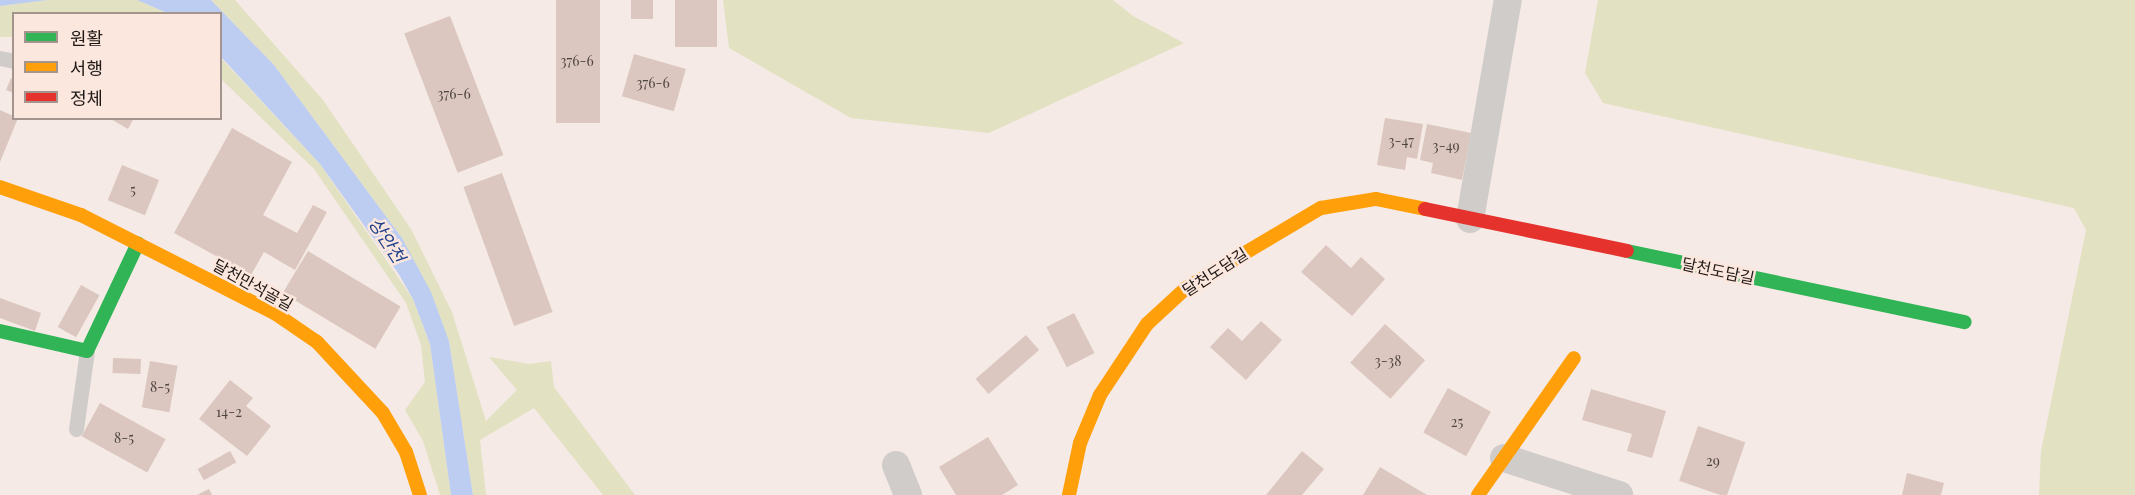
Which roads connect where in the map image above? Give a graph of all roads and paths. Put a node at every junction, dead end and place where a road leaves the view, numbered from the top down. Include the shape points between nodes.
1 (1508, 0) edge
2 (0, 187) edge
3 (1470, 219) junction
4 (138, 243) junction
5 (1965, 322) dead end
6 (0, 331) edge
7 (87, 351) junction
8 (1574, 358) dead end
9 (76, 429) dead end
10 (1504, 458) junction
11 (896, 465) dead end
12 (420, 495) edge
13 (908, 495) edge
14 (1069, 495) edge
15 (1478, 495) edge
16 (1619, 495) edge

1 - 3 street
2 - 4 street, 달천만석골길 via 81,215
3 - 5 street, 달천도담길
3 - 14 street, 달천도담길 via 1376,199 1321,208 1186,288 1147,324 1100,395 1080,443
4 - 7 street
4 - 12 street, 달천만석골길 via 276,314 317,342 383,413 406,452
6 - 7 street
7 - 9 lane
8 - 10 street
10 - 15 street
10 - 16 street
11 - 13 street

